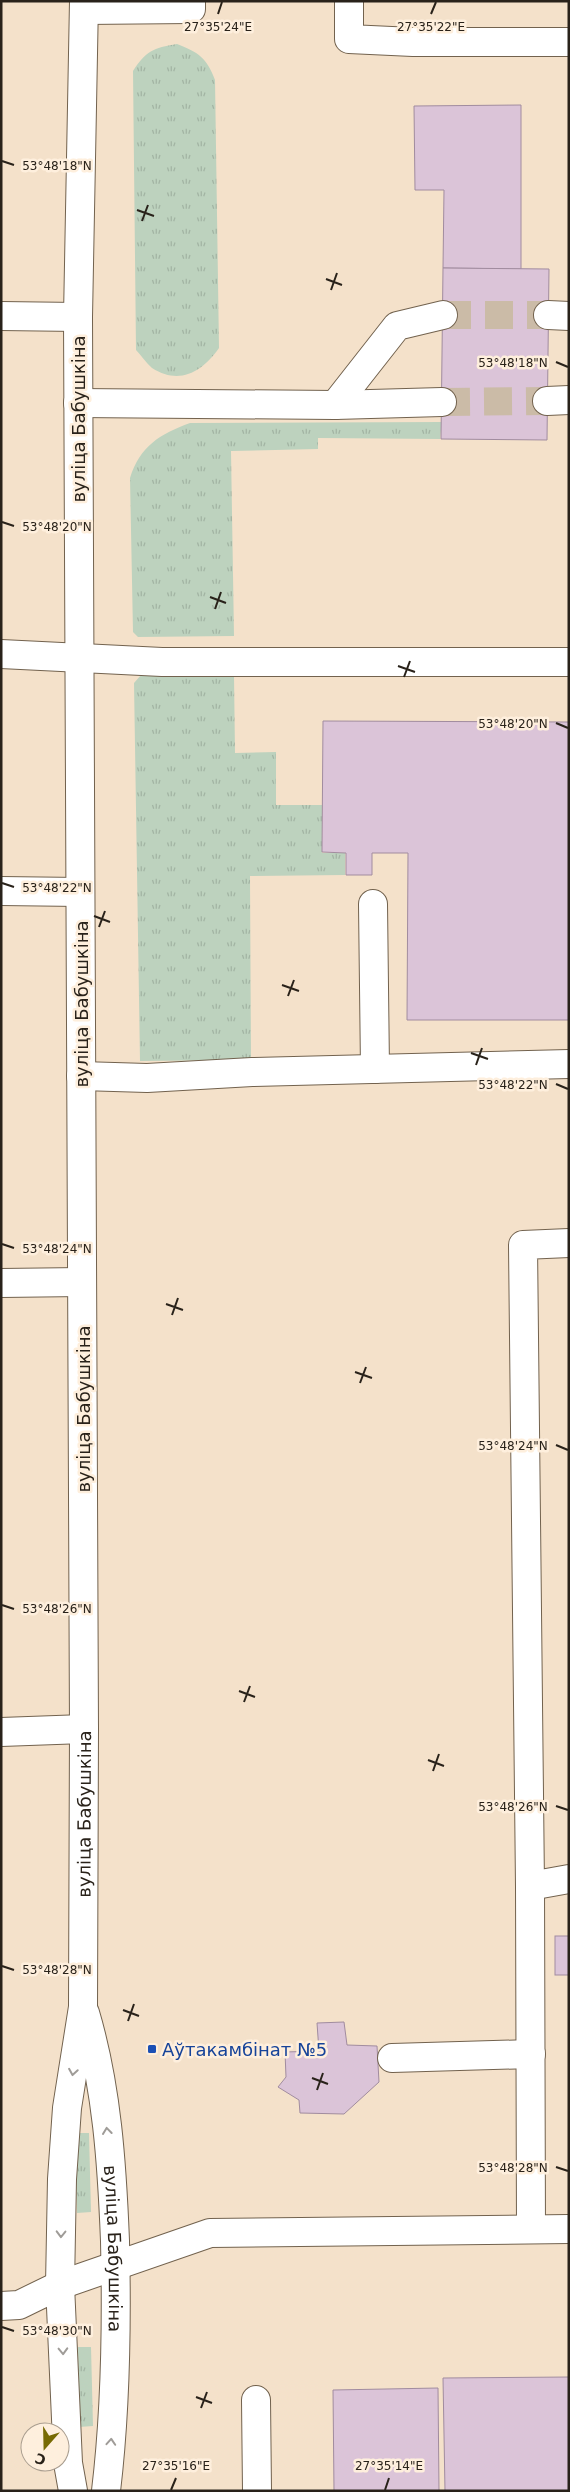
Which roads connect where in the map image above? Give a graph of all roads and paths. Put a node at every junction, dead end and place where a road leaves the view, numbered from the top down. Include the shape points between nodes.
1 (191, 1) edge
2 (349, 1) edge
3 (84, 6) edge
4 (569, 42) edge
5 (1, 316) edge
6 (443, 316) tunnel mouth
7 (78, 317) junction
8 (442, 402) tunnel mouth
9 (78, 404) junction
10 (335, 405) junction
11 (1, 654) edge
12 (79, 657) junction
13 (569, 662) edge
14 (1, 891) edge
15 (80, 892) junction
16 (373, 904) dead end
17 (569, 1064) edge
18 (374, 1069) junction
19 (81, 1076) junction
20 (569, 1243) edge
21 (82, 1282) junction
22 (1, 1283) edge
23 (84, 1729) junction
24 (1, 1732) edge
25 (569, 1879) edge
26 (530, 1886) junction
27 (83, 2007) junction
28 (531, 2054) junction
29 (392, 2058) dead end
30 (531, 2229) junction
31 (569, 2229) edge
32 (115, 2267) junction
33 (60, 2285) junction
34 (1, 2306) edge
35 (256, 2400) dead end
36 (73, 2491) edge
37 (106, 2491) edge
38 (257, 2491) edge

1 - 3 street via 191,9
2 - 4 street via 349,39
3 - 7 street, вуліца Бабушкіна
5 - 7 street
6 - 10 street via 396,326
7 - 9 street, вуліца Бабушкіна
8 - 10 street
9 - 10 street
9 - 12 street, вуліца Бабушкіна
11 - 12 street
12 - 13 street via 162,662
12 - 15 street, вуліца Бабушкіна
14 - 15 street
15 - 19 street, вуліца Бабушкіна
16 - 18 street
17 - 18 street
18 - 19 street via 147,1078
19 - 21 street, вуліца Бабушкіна
20 - 26 street via 523,1244
21 - 22 street
21 - 23 street, вуліца Бабушкіна
23 - 24 street
23 - 27 street, вуліца Бабушкіна
25 - 26 street
26 - 28 street
32 -> 27 street, вуліца Бабушкіна via 111,2168 97,2053
27 -> 33 street, вуліца Бабушкіна via 67,2108
28 - 29 street
28 - 30 street
30 - 31 street
30 - 32 street via 210,2232
32 - 33 street
37 -> 32 street, вуліца Бабушкіна via 116,2381
33 - 34 street via 20,2305
33 -> 36 street, вуліца Бабушкіна via 68,2463
35 - 38 street

